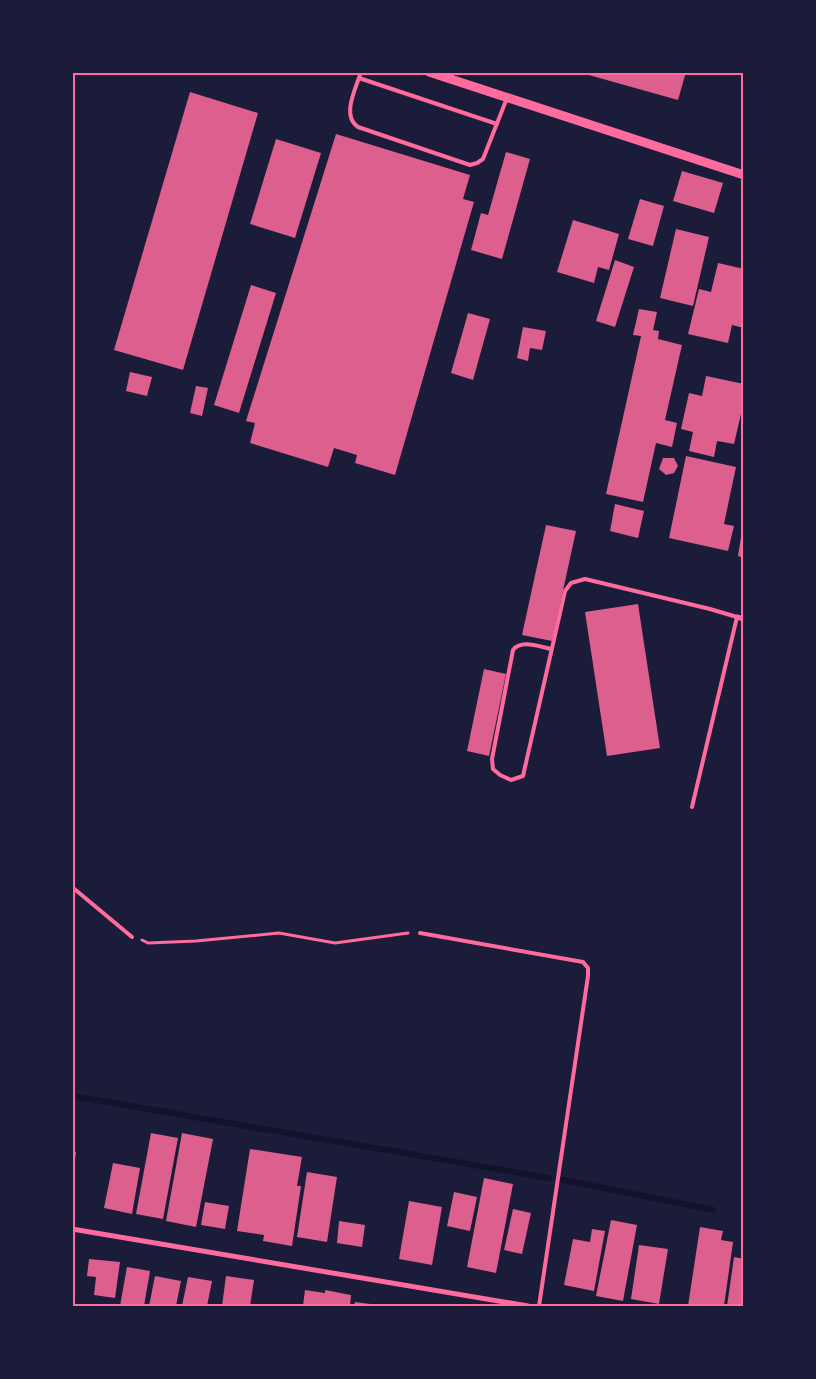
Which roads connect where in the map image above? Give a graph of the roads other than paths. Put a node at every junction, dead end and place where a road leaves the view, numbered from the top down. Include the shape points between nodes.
1 (361, 72) edge
2 (429, 72) edge
3 (452, 76) edge
4 (360, 78) junction
5 (507, 98) junction
6 (497, 124) junction
7 (744, 175) edge
8 (737, 617) junction
9 (744, 619) edge
10 (552, 649) junction
11 (692, 807) dead end
12 (72, 887) edge
13 (420, 933) road end
14 (132, 937) road end
15 (72, 1229) edge
16 (528, 1306) edge
17 (539, 1306) edge

1 - 4 lane
2 - 3 street
3 - 5 street
4 - 6 lane
4 - 6 lane via 350,108 353,123 470,165 483,159
5 - 6 lane
5 - 7 street
8 - 9 street
8 - 10 lane via 585,579 571,583 565,591
8 - 11 lane
10 - 10 lane via 523,776 511,780 493,769 492,759 513,650 523,644
12 - 14 lane
13 - 17 lane via 583,962 588,968
15 - 16 street

